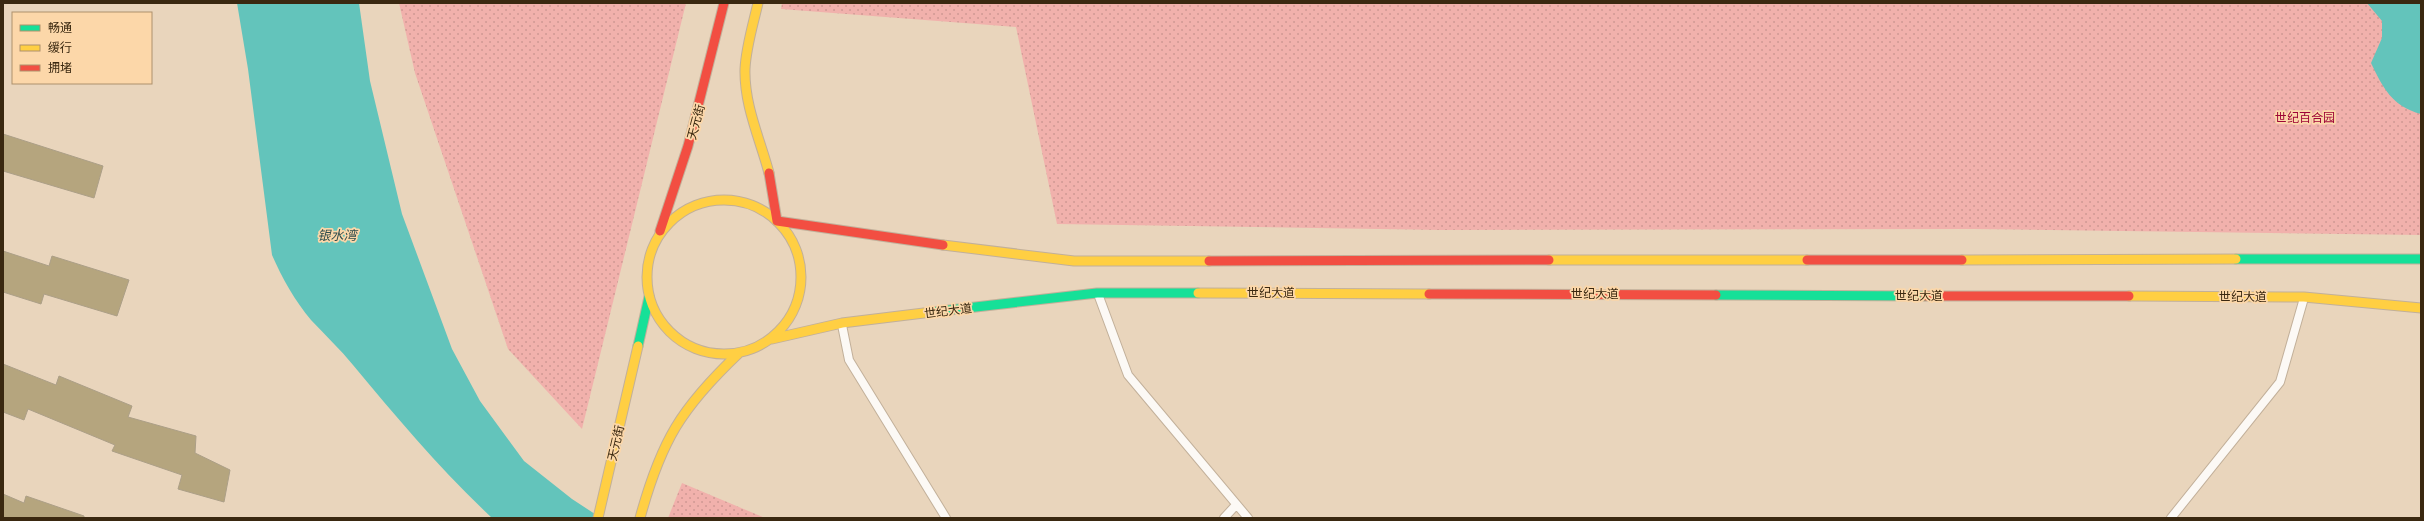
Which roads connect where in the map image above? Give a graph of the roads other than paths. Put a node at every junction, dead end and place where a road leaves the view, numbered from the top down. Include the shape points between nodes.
1 (724, 3) edge
2 (758, 3) edge
3 (777, 221) junction
4 (658, 237) junction
5 (2421, 259) edge
6 (1097, 293) junction
7 (649, 297) junction
8 (2304, 297) junction
9 (2421, 308) edge
10 (842, 323) junction
11 (772, 339) junction
12 (739, 353) junction
13 (1236, 505) junction
14 (598, 518) edge
15 (640, 518) edge
16 (946, 518) edge
17 (1224, 518) edge
18 (1248, 518) edge
19 (2171, 518) edge

1 - 4 main road, 天元街 via 682,174
2 - 3 main road via 747,56 746,95 771,180
3 - 4 main road via 760,209 736,201 714,201 692,207 672,220
3 - 5 main road via 1074,261
3 - 11 main road via 791,238 800,259 802,281 798,303
4 - 7 main road via 650,256
6 - 8 main road, 世纪大道
6 - 10 main road, 世纪大道
6 - 13 lane via 1128,375
7 - 12 main road via 659,319 676,337 697,350 721,355
7 - 14 main road, 天元街
8 - 9 main road, 世纪大道
8 - 19 lane via 2280,382
10 - 11 main road, 世纪大道
10 - 16 lane via 849,360
11 - 12 main road via 756,348
12 - 15 main road via 709,381 681,416 660,457
13 - 17 lane
13 - 18 lane

